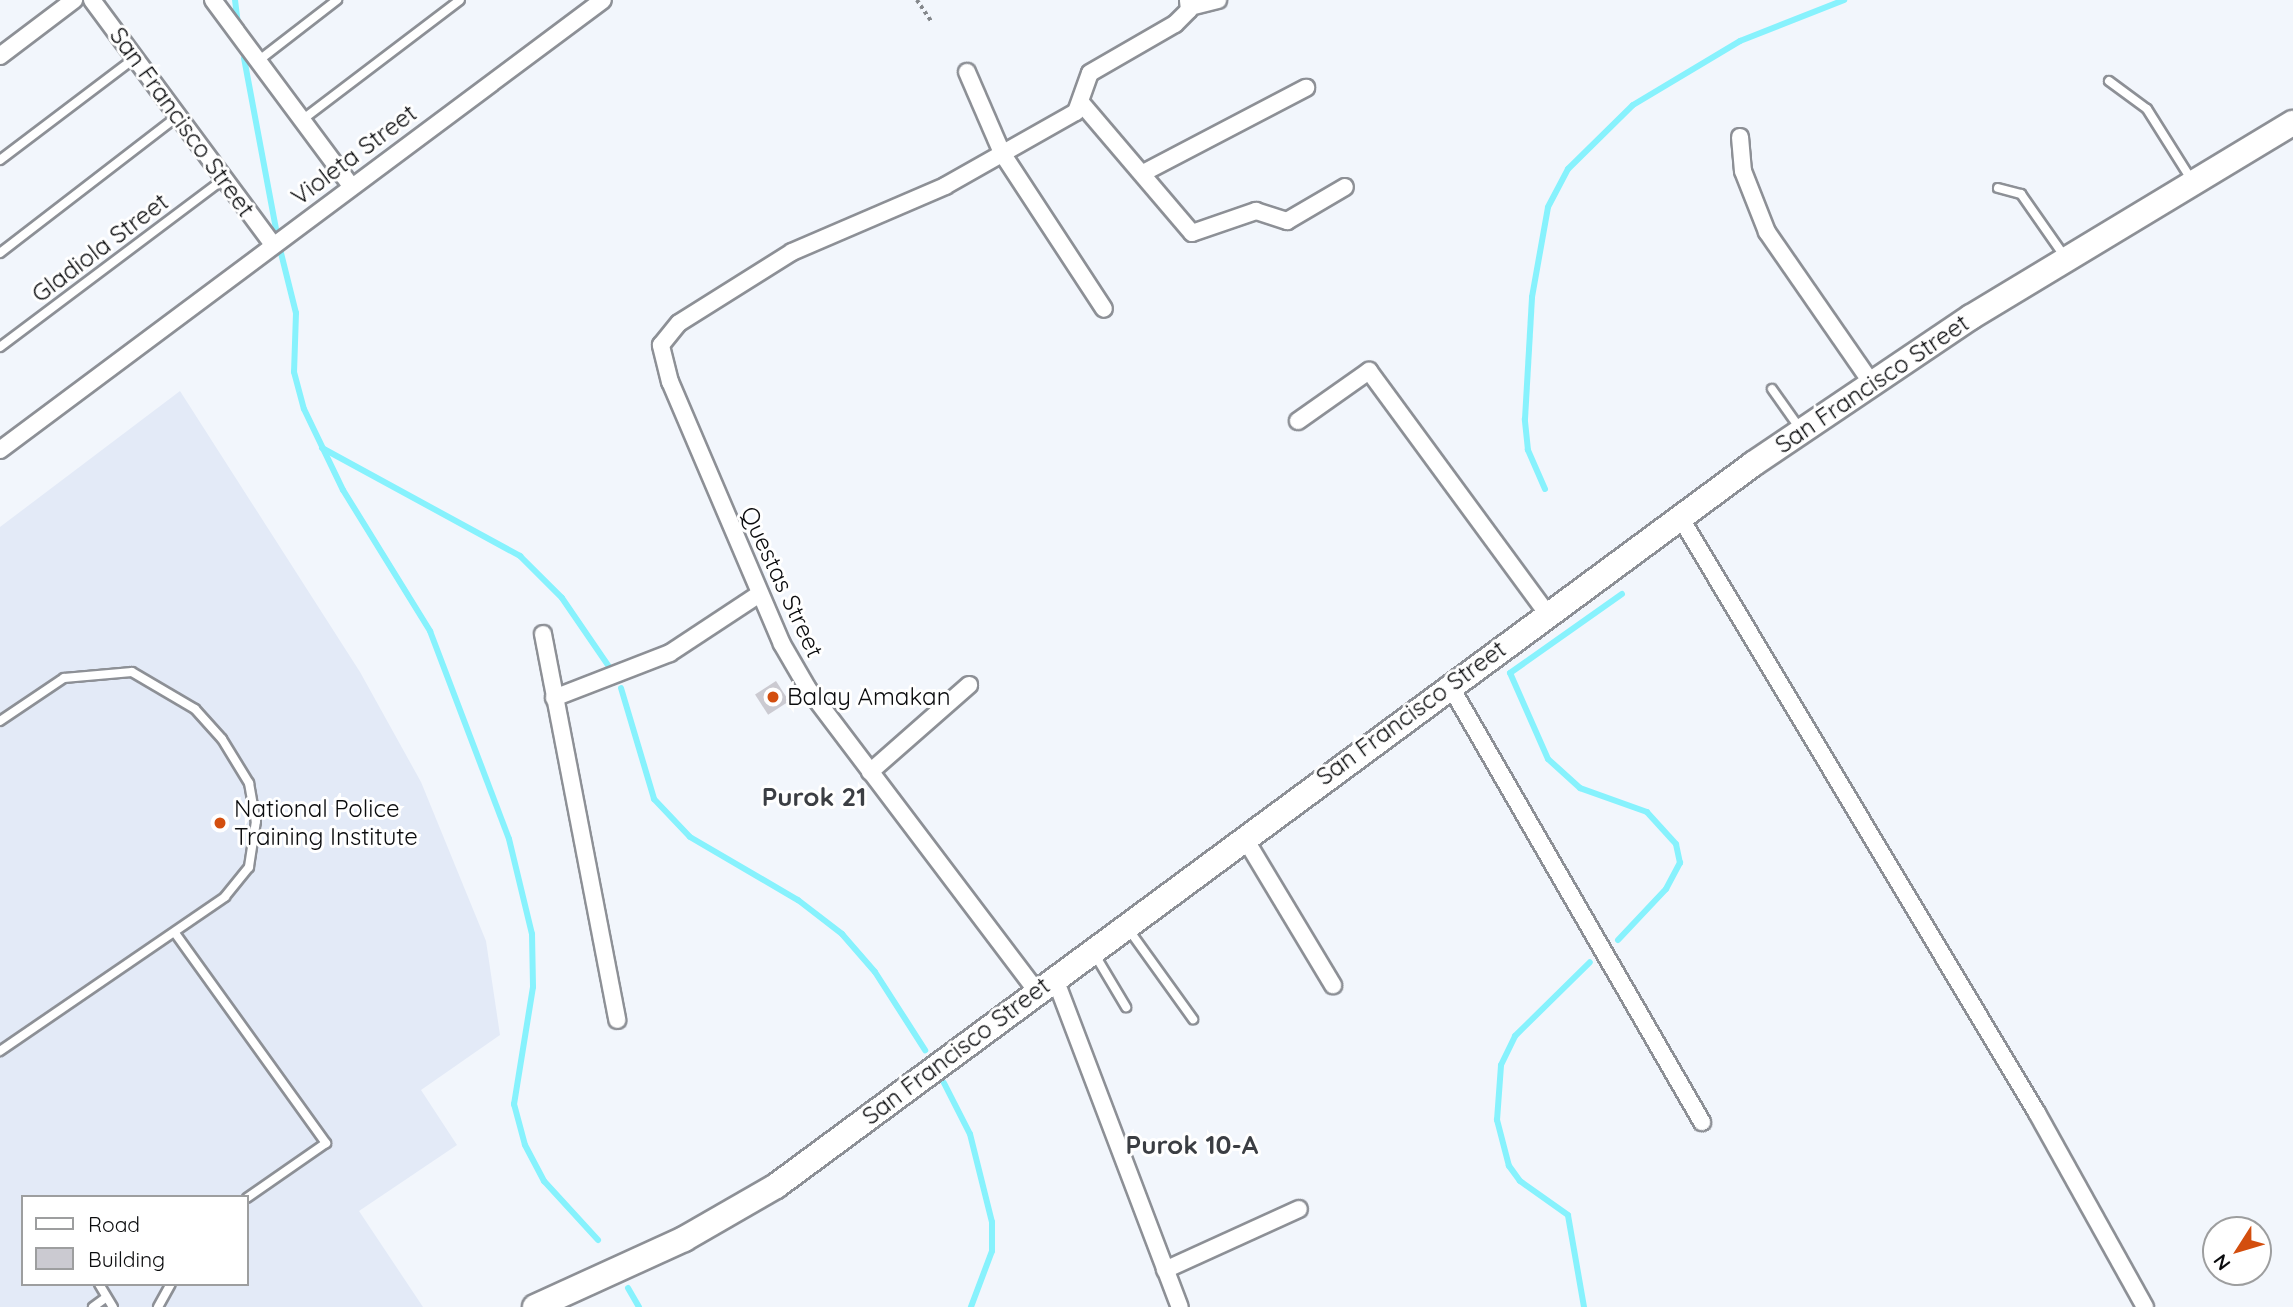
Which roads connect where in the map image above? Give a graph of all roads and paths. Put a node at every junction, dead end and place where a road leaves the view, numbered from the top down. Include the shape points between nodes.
1 (74, 0) edge
2 (92, 0) edge
3 (214, 0) edge
4 (337, 0) edge
5 (460, 0) edge
6 (603, 0) edge
7 (918, 0) edge
8 (1218, 0) edge
9 (1189, 4) edge
10 (931, 21) dead end
11 (0, 55) edge
12 (135, 58) junction
13 (258, 61) junction
14 (967, 72) dead end
15 (2109, 81) dead end
16 (1306, 88) dead end
17 (1083, 105) junction
18 (178, 116) junction
19 (302, 120) junction
20 (2293, 123) edge
21 (1740, 136) dead end
22 (1002, 153) junction
23 (0, 160) edge
24 (1145, 172) junction
25 (224, 179) junction
26 (2193, 182) junction
27 (351, 186) junction
28 (1345, 187) dead end
29 (1998, 188) dead end
30 (273, 245) junction
31 (0, 253) edge
32 (2066, 258) junction
33 (1104, 309) dead end
34 (0, 347) edge
35 (1871, 382) junction
36 (1772, 389) dead end
37 (1298, 421) dead end
38 (1801, 431) junction
39 (0, 450) edge
40 (1680, 517) junction
41 (758, 595) junction
42 (1547, 613) junction
43 (543, 634) dead end
44 (1449, 684) junction
45 (969, 685) dead end
46 (554, 698) junction
47 (0, 721) edge
48 (870, 772) junction
49 (1244, 837) junction
50 (1126, 926) junction
51 (175, 933) junction
52 (1091, 950) junction
53 (1044, 983) junction
54 (1334, 985) dead end
55 (1126, 1007) dead end
56 (1193, 1019) dead end
57 (617, 1020) dead end
58 (0, 1051) edge
59 (1702, 1122) dead end
60 (248, 1197) edge
61 (1299, 1209) dead end
62 (1166, 1270) junction
63 (100, 1286) edge
64 (170, 1286) edge
65 (104, 1299) junction
66 (93, 1307) edge
67 (113, 1307) edge
68 (158, 1307) edge
69 (535, 1307) edge
70 (1180, 1307) edge
71 (2145, 1307) edge

1 - 11 street
2 - 12 street, San Francisco Street
3 - 13 street
4 - 13 lane
5 - 19 lane
6 - 27 street, Violeta Street
7 - 10 path
8 - 9 street
9 - 17 street via 1175,24 1090,73
12 - 18 street, San Francisco Street
12 - 23 lane
13 - 19 street
14 - 22 street
15 - 26 lane via 2147,109
16 - 24 street
17 - 22 street
17 - 24 street
18 - 25 street, San Francisco Street
18 - 31 lane
19 - 27 street
20 - 26 main road, San Francisco Street
21 - 35 street via 1743,171 1767,232
22 - 33 street
22 - 41 street, Questas Street via 945,186 792,252 663,338 670,382
24 - 28 street via 1183,227 1200,234 1256,211 1287,221
25 - 30 street, San Francisco Street
25 - 34 lane, Gladiola Street
26 - 32 main road, San Francisco Street
27 - 30 street, Violeta Street
29 - 32 lane via 2021,194
30 - 39 street, Violeta Street
32 - 35 main road, San Francisco Street
35 - 38 main road, San Francisco Street
36 - 38 lane
37 - 42 street via 1369,371
38 - 40 main road, San Francisco Street
40 - 42 main road, San Francisco Street
40 - 71 street via 2036,1113
41 - 46 street via 670,653
41 - 48 street, Questas Street via 807,687
42 - 44 main road, San Francisco Street
43 - 46 street
44 - 49 main road, San Francisco Street
44 - 59 street
45 - 48 street
46 - 57 street
47 - 51 lane via 64,678 132,672 195,709 222,739 249,783 257,821 249,867 225,897
48 - 53 street, Questas Street
49 - 50 main road, San Francisco Street
49 - 54 street
50 - 52 main road, San Francisco Street
50 - 56 lane
51 - 58 lane
51 - 60 lane via 326,1143
52 - 53 main road, San Francisco Street
52 - 55 lane
53 - 62 street, Questas Street
53 - 69 main road, San Francisco Street via 737,1211
61 - 62 street
62 - 70 street, Questas Street
63 - 65 lane
64 - 68 lane
65 - 66 lane
65 - 67 lane

